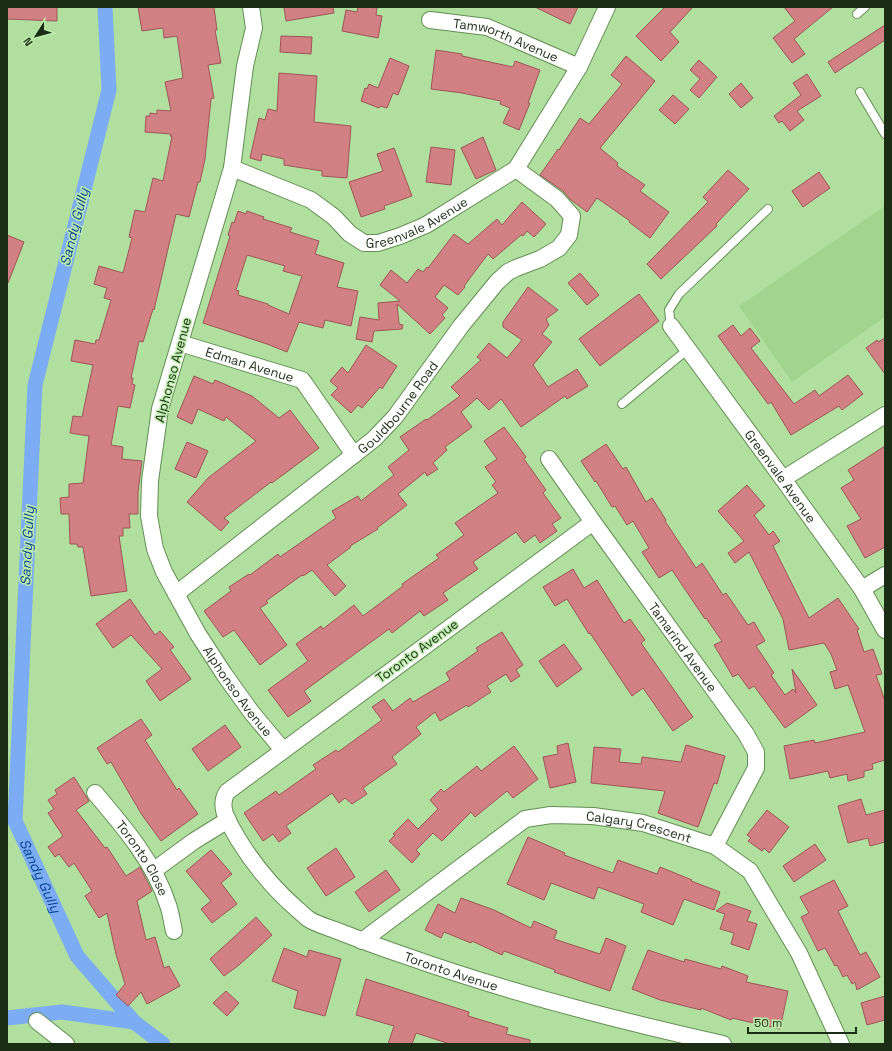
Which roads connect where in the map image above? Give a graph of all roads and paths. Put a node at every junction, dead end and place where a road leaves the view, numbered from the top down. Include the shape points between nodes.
1 (251, 7) edge
2 (607, 7) edge
3 (865, 7) edge
4 (857, 14) dead end
5 (430, 20) dead end
6 (579, 67) junction
7 (860, 92) dead end
8 (885, 134) edge
9 (232, 168) junction
10 (516, 169) junction
11 (768, 209) dead end
12 (671, 326) joint
13 (180, 343) junction
14 (688, 350) junction
15 (622, 404) dead end
16 (885, 415) edge
17 (354, 455) junction
18 (549, 458) dead end
19 (783, 479) junction
20 (593, 522) junction
21 (885, 575) edge
22 (862, 589) junction
23 (176, 594) junction
24 (885, 630) edge
25 (283, 750) junction
26 (94, 793) dead end
27 (228, 820) junction
28 (716, 846) junction
29 (153, 871) junction
30 (174, 932) dead end
31 (362, 941) junction
32 (36, 1021) dead end
33 (66, 1044) edge
34 (723, 1044) edge
35 (841, 1044) edge

1 - 9 street, Alphonso Avenue via 254,28 245,66
2 - 6 street, Greenvale Avenue
3 - 4 lane
5 - 6 street, Tamworth Avenue via 487,27
6 - 10 street, Greenvale Avenue
7 - 8 lane
9 - 10 street, Greenvale Avenue via 311,200 364,243 378,243 426,225
9 - 13 street, Alphonso Avenue
10 - 17 street, Gouldbourne Road via 557,198 572,216 569,235 559,248 508,272 497,282 461,326 395,417
11 - 12 lane via 680,294 669,310
12 - 14 street, Greenvale Avenue
13 - 17 street, Edman Avenue via 302,380
13 - 23 street, Alphonso Avenue via 160,410 150,481 150,516 155,549
14 - 15 lane
14 - 19 street, Greenvale Avenue
16 - 19 street
17 - 23 street, Gouldbourne Road
18 - 20 street, Tamarind Avenue
19 - 22 street, Greenvale Avenue
20 - 25 street, Toronto Avenue
20 - 28 street, Tamarind Avenue via 746,734 756,752 756,768
21 - 22 street
22 - 24 street, Greenvale Avenue
23 - 25 street, Alphonso Avenue via 224,674
25 - 27 street, Toronto Avenue via 227,792 222,805
26 - 29 street, Toronto Close via 125,828
27 - 29 street
27 - 31 street, Toronto Avenue via 242,844 280,895 309,920
28 - 31 street, Calgary Crescent via 643,823 593,816 551,815 525,819
28 - 35 street, Calgary Crescent via 750,871 799,953
29 - 30 street, Toronto Close via 168,904
31 - 34 street, Toronto Avenue via 529,997
32 - 33 street

